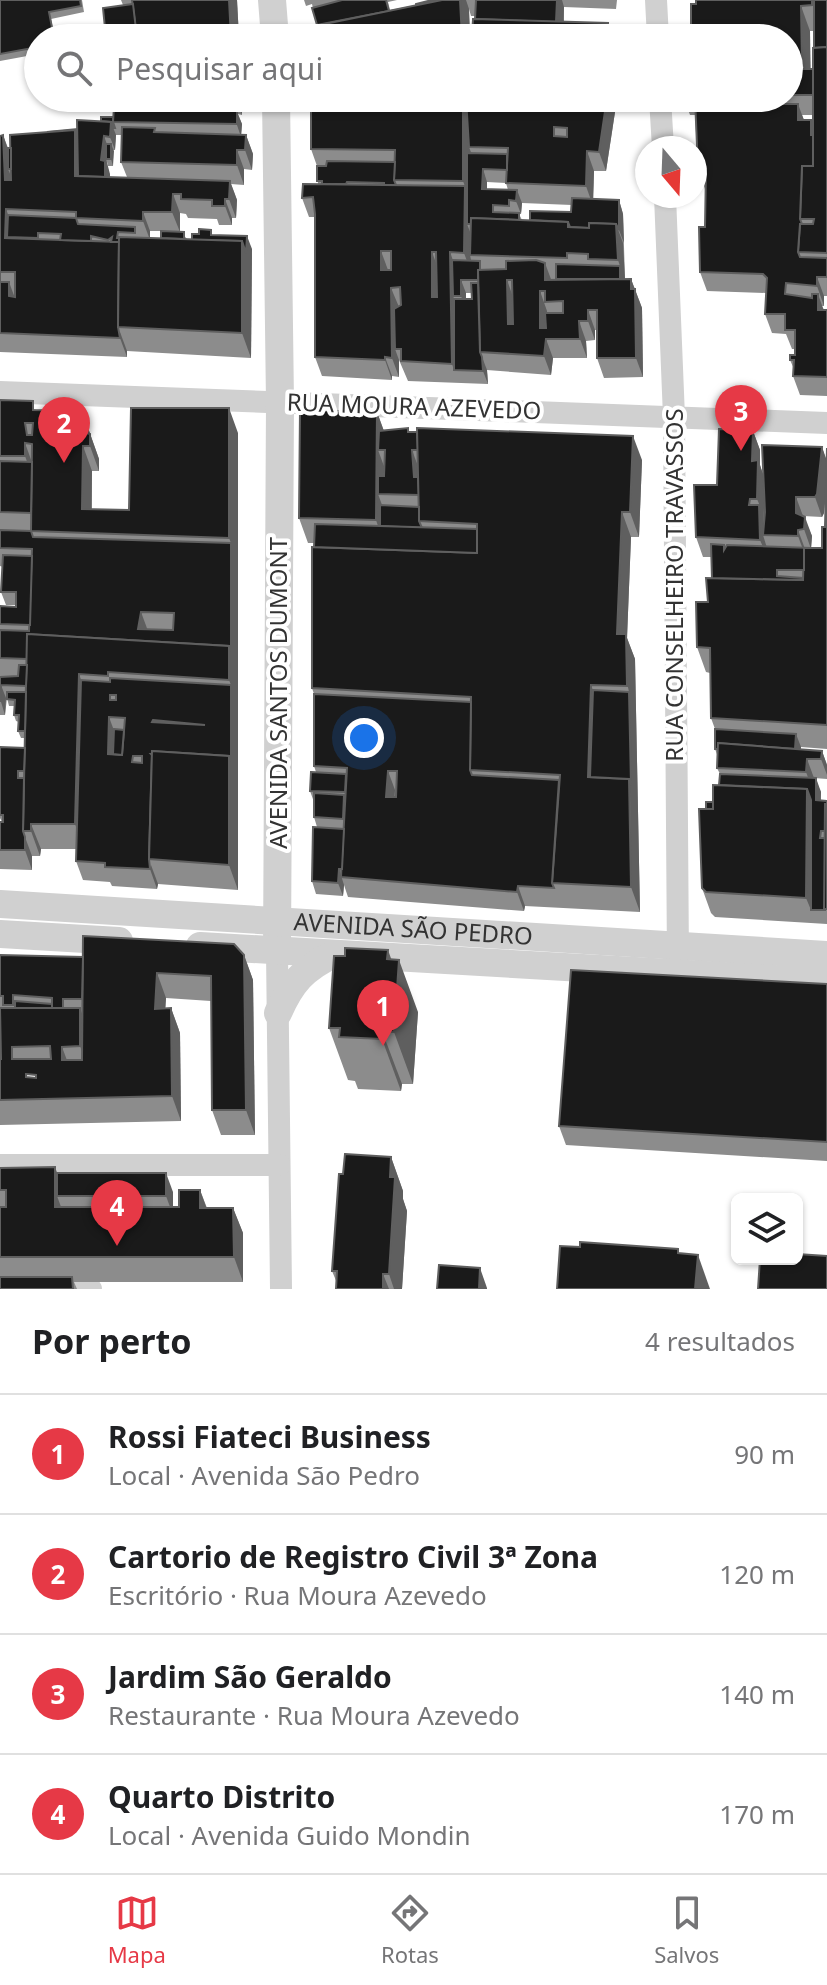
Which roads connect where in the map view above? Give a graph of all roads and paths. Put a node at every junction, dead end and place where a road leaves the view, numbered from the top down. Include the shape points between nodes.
1 (272, 0) edge
2 (656, 0) edge
3 (274, 24) edge
4 (657, 24) edge
5 (276, 112) edge
6 (661, 112) edge
7 (662, 136) edge
8 (665, 208) edge
9 (0, 392) edge
10 (280, 402) junction
11 (674, 417) junction
12 (827, 423) edge
13 (0, 904) edge
14 (277, 921) junction
15 (0, 934) edge
16 (277, 951) junction
17 (334, 954) junction
18 (827, 955) edge
19 (678, 960) junction
20 (827, 982) edge
21 (278, 1013) junction
22 (0, 1165) edge
23 (279, 1165) junction
24 (0, 1288) edge
25 (91, 1289) edge
26 (281, 1289) edge

1 - 3 street
2 - 4 street
5 - 10 street, AVENIDA SANTOS DUMONT
6 - 7 street
8 - 11 street, RUA CONSELHEIRO TRAVASSOS
9 - 10 street, RUA MOURA AZEVEDO
10 - 11 street, RUA MOURA AZEVEDO
10 - 14 street, AVENIDA SANTOS DUMONT
11 - 12 street, RUA MOURA AZEVEDO
11 - 19 street, RUA CONSELHEIRO TRAVASSOS
13 - 14 street, AVENIDA SÃO PEDRO
14 - 16 street, AVENIDA SANTOS DUMONT
14 - 19 street, AVENIDA SÃO PEDRO
15 - 16 street, AVENIDA SÃO PEDRO
16 - 17 street, AVENIDA SÃO PEDRO
16 - 21 street, AVENIDA SANTOS DUMONT
17 - 19 street, AVENIDA SÃO PEDRO
17 - 21 street via 296,978
18 - 19 street, AVENIDA SÃO PEDRO
19 - 20 street, AVENIDA SÃO PEDRO
21 - 23 street, AVENIDA SANTOS DUMONT
22 - 23 street
23 - 26 street, AVENIDA SANTOS DUMONT
24 - 25 street

